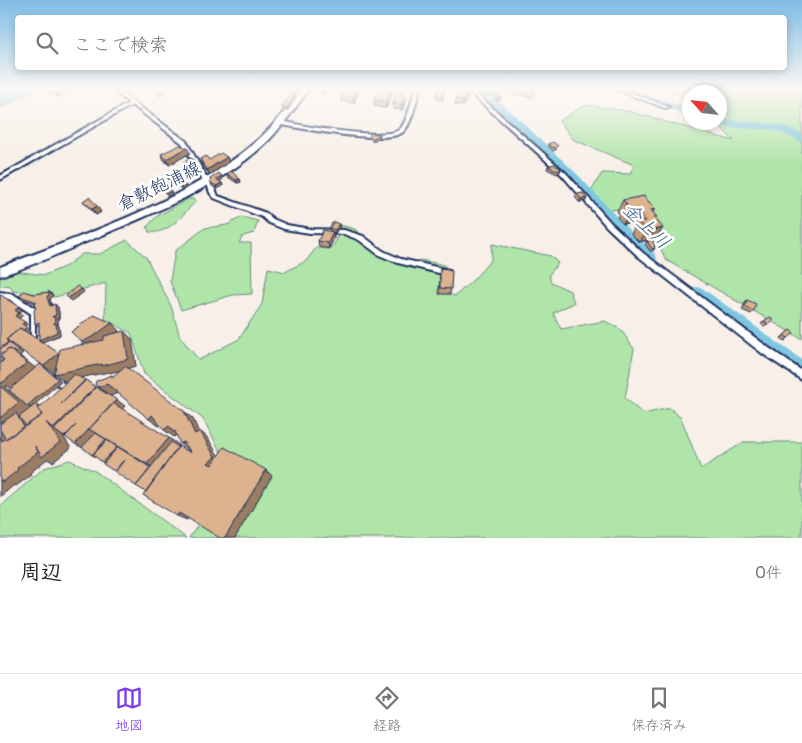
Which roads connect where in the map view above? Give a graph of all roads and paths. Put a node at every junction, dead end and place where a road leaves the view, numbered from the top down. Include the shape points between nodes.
1 (112, 114) edge
2 (147, 114) edge
3 (288, 114) edge
4 (409, 114) edge
5 (496, 114) edge
6 (282, 123) junction
7 (0, 178) edge
8 (207, 181) junction
9 (0, 272) edge
10 (450, 273) edge
11 (0, 295) edge
12 (33, 311) joint
13 (32, 343) edge
14 (56, 368) edge
15 (802, 376) edge
16 (70, 389) edge

1 - 7 street
2 - 8 street via 184,142
3 - 6 main road, 倉敷飽浦線
4 - 6 street via 398,133 371,135
5 - 15 street via 564,174 609,225 641,255
6 - 8 main road, 倉敷飽浦線
8 - 9 main road, 倉敷飽浦線 via 146,213
8 - 10 street via 216,197 286,227 344,232 361,238 381,253
11 - 12 street via 10,296
12 - 13 lane
14 - 16 lane via 60,384

